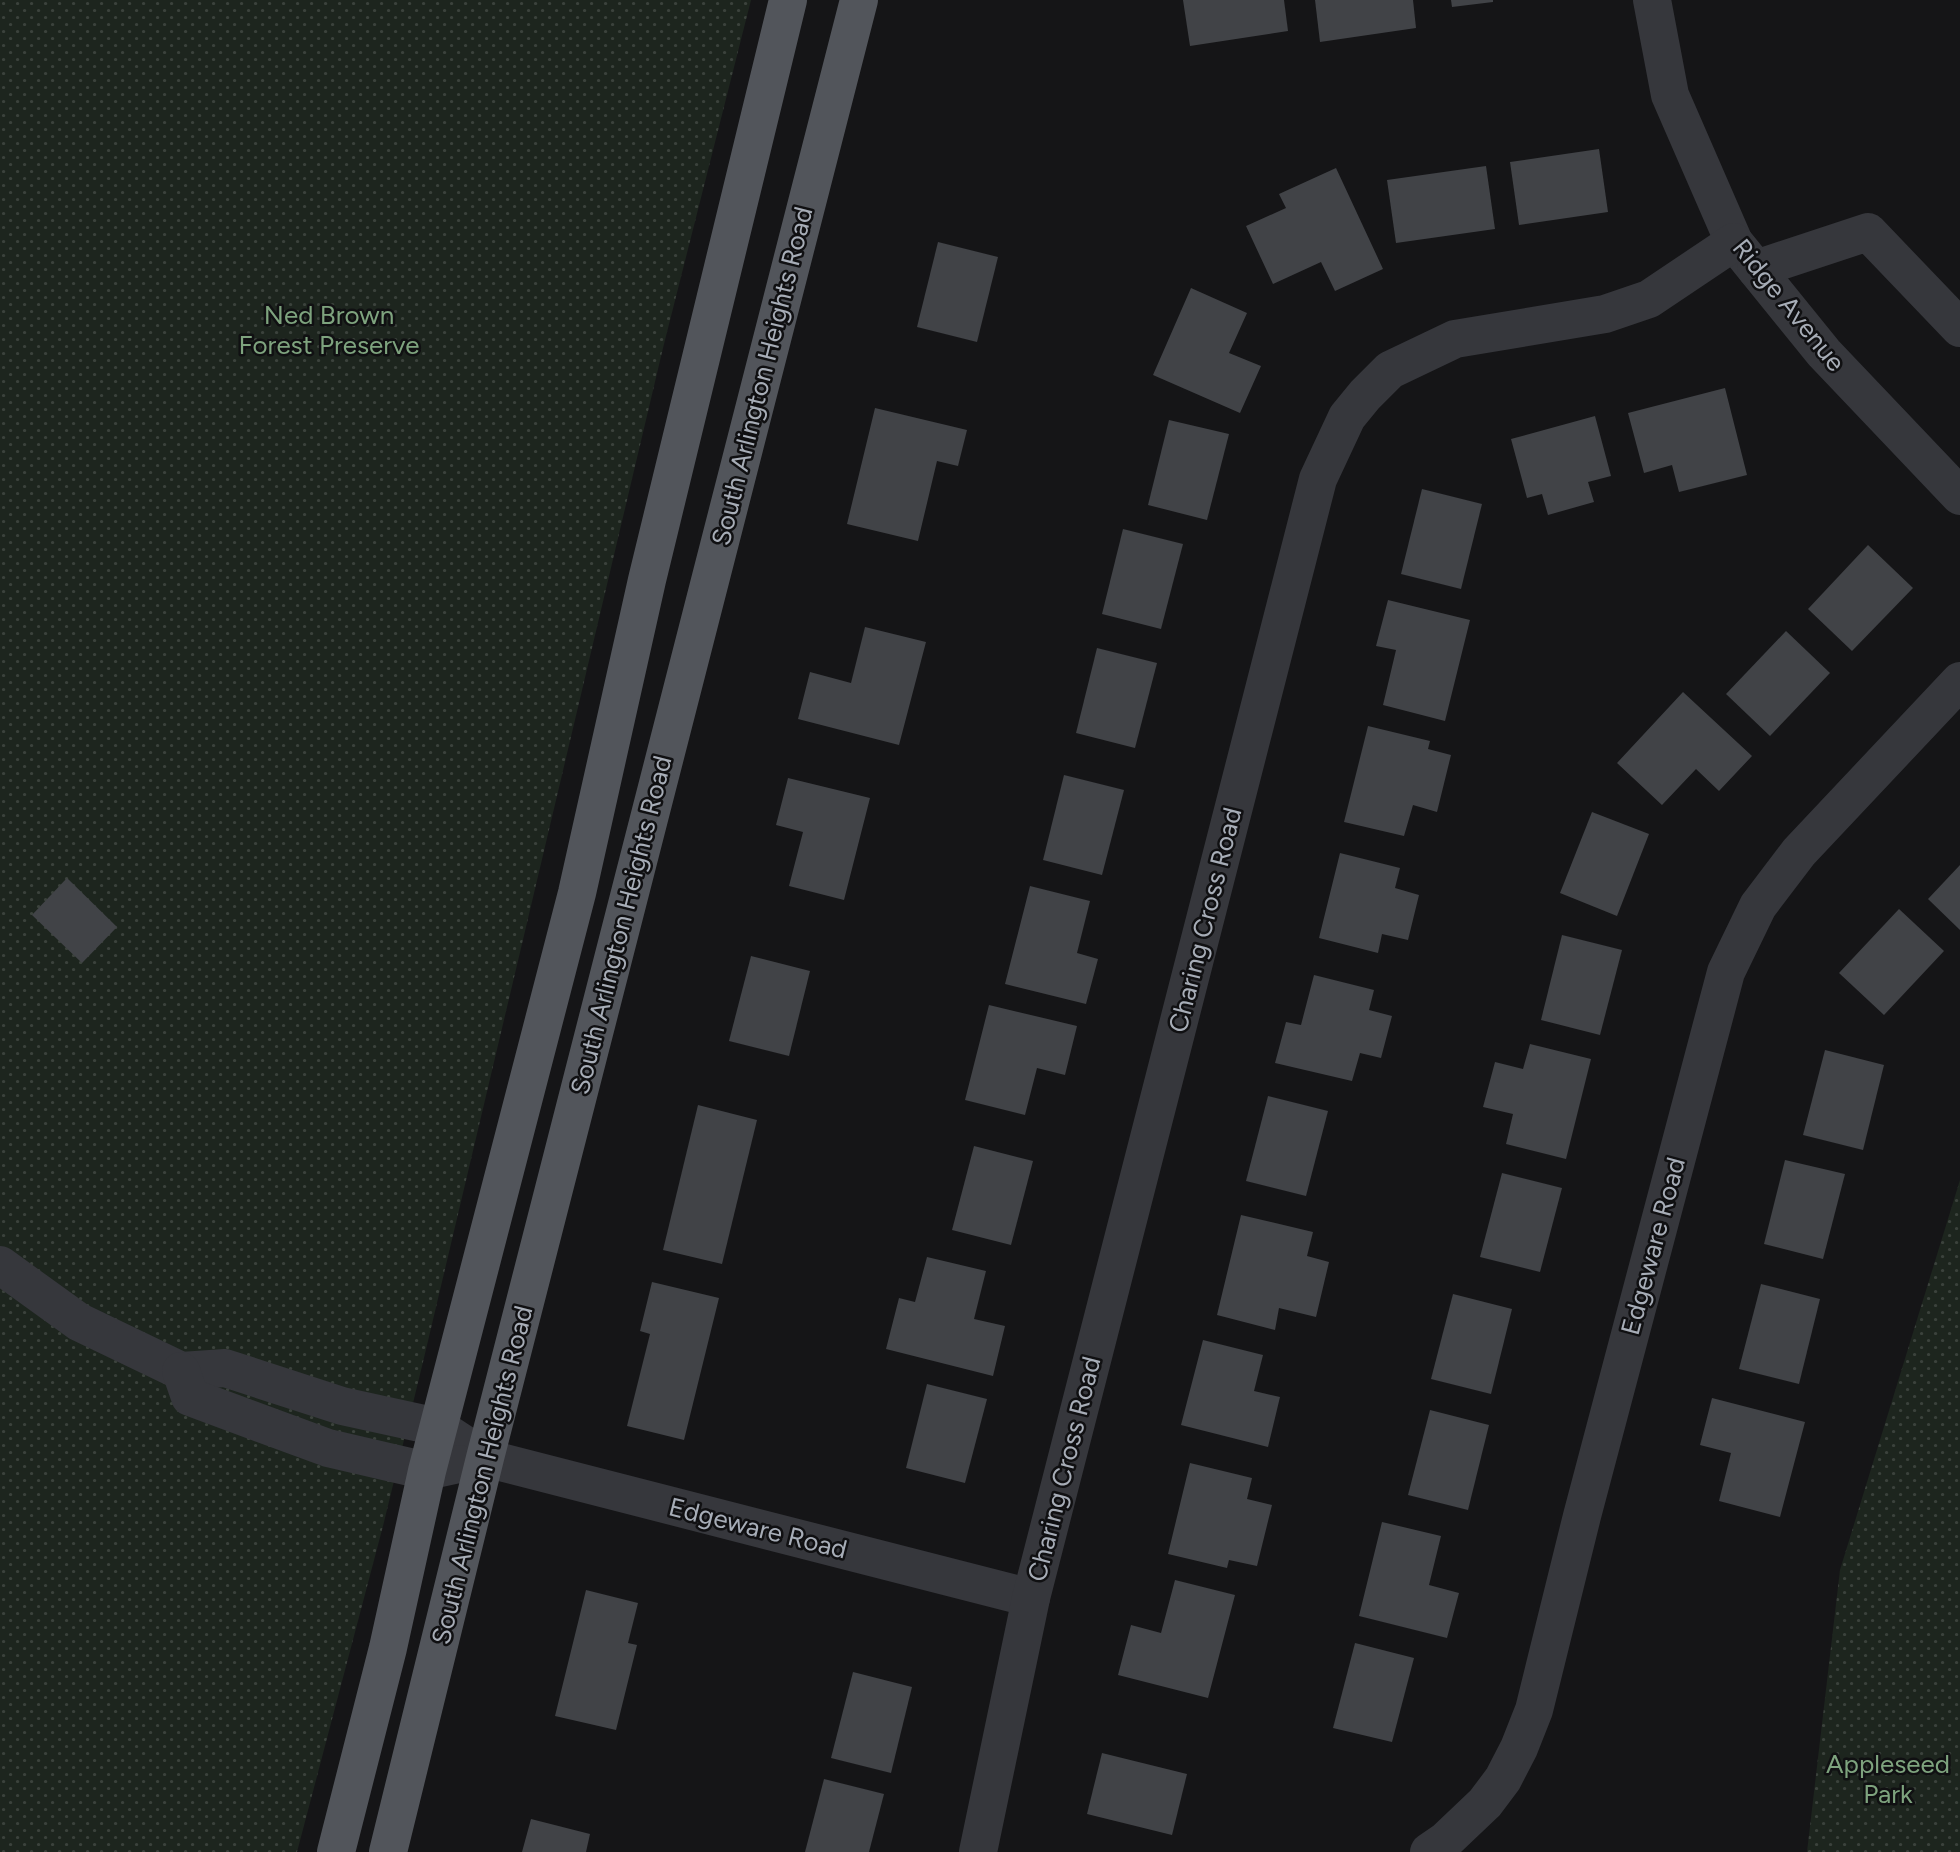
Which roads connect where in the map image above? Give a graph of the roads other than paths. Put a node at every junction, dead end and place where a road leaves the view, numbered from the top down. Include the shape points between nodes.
1 (788, 0) edge
2 (859, 0) edge
3 (1652, 0) edge
4 (1745, 255) junction
5 (1960, 328) edge
6 (1960, 496) edge
7 (1960, 681) edge
8 (0, 1265) edge
9 (181, 1371) junction
10 (438, 1427) junction
11 (485, 1458) junction
12 (427, 1471) junction
13 (1031, 1598) junction
14 (336, 1852) edge
15 (388, 1852) edge
16 (978, 1852) edge
17 (1429, 1852) edge

1 - 10 main road, South Arlington Heights Road via 650,568 577,893
2 - 11 main road, South Arlington Heights Road
3 - 4 street, Ridge Avenue via 1670,95
4 - 5 street, Charing Cross Road via 1868,232
4 - 6 street, Ridge Avenue via 1824,353
4 - 13 street, Charing Cross Road via 1605,314 1455,339 1390,370 1347,417 1318,479
7 - 17 street, Edgeware Road via 1799,852 1758,906 1726,972 1534,1710 1503,1779 1485,1803
8 - 9 street via 79,1322
9 - 10 street via 225,1368 342,1406
9 - 12 street via 190,1397 328,1448
10 - 11 street
10 - 12 main road, South Arlington Heights Road
11 - 12 street
11 - 13 street, Edgeware Road
11 - 15 main road, South Arlington Heights Road
12 - 14 main road, South Arlington Heights Road
13 - 16 street, Charing Cross Road

